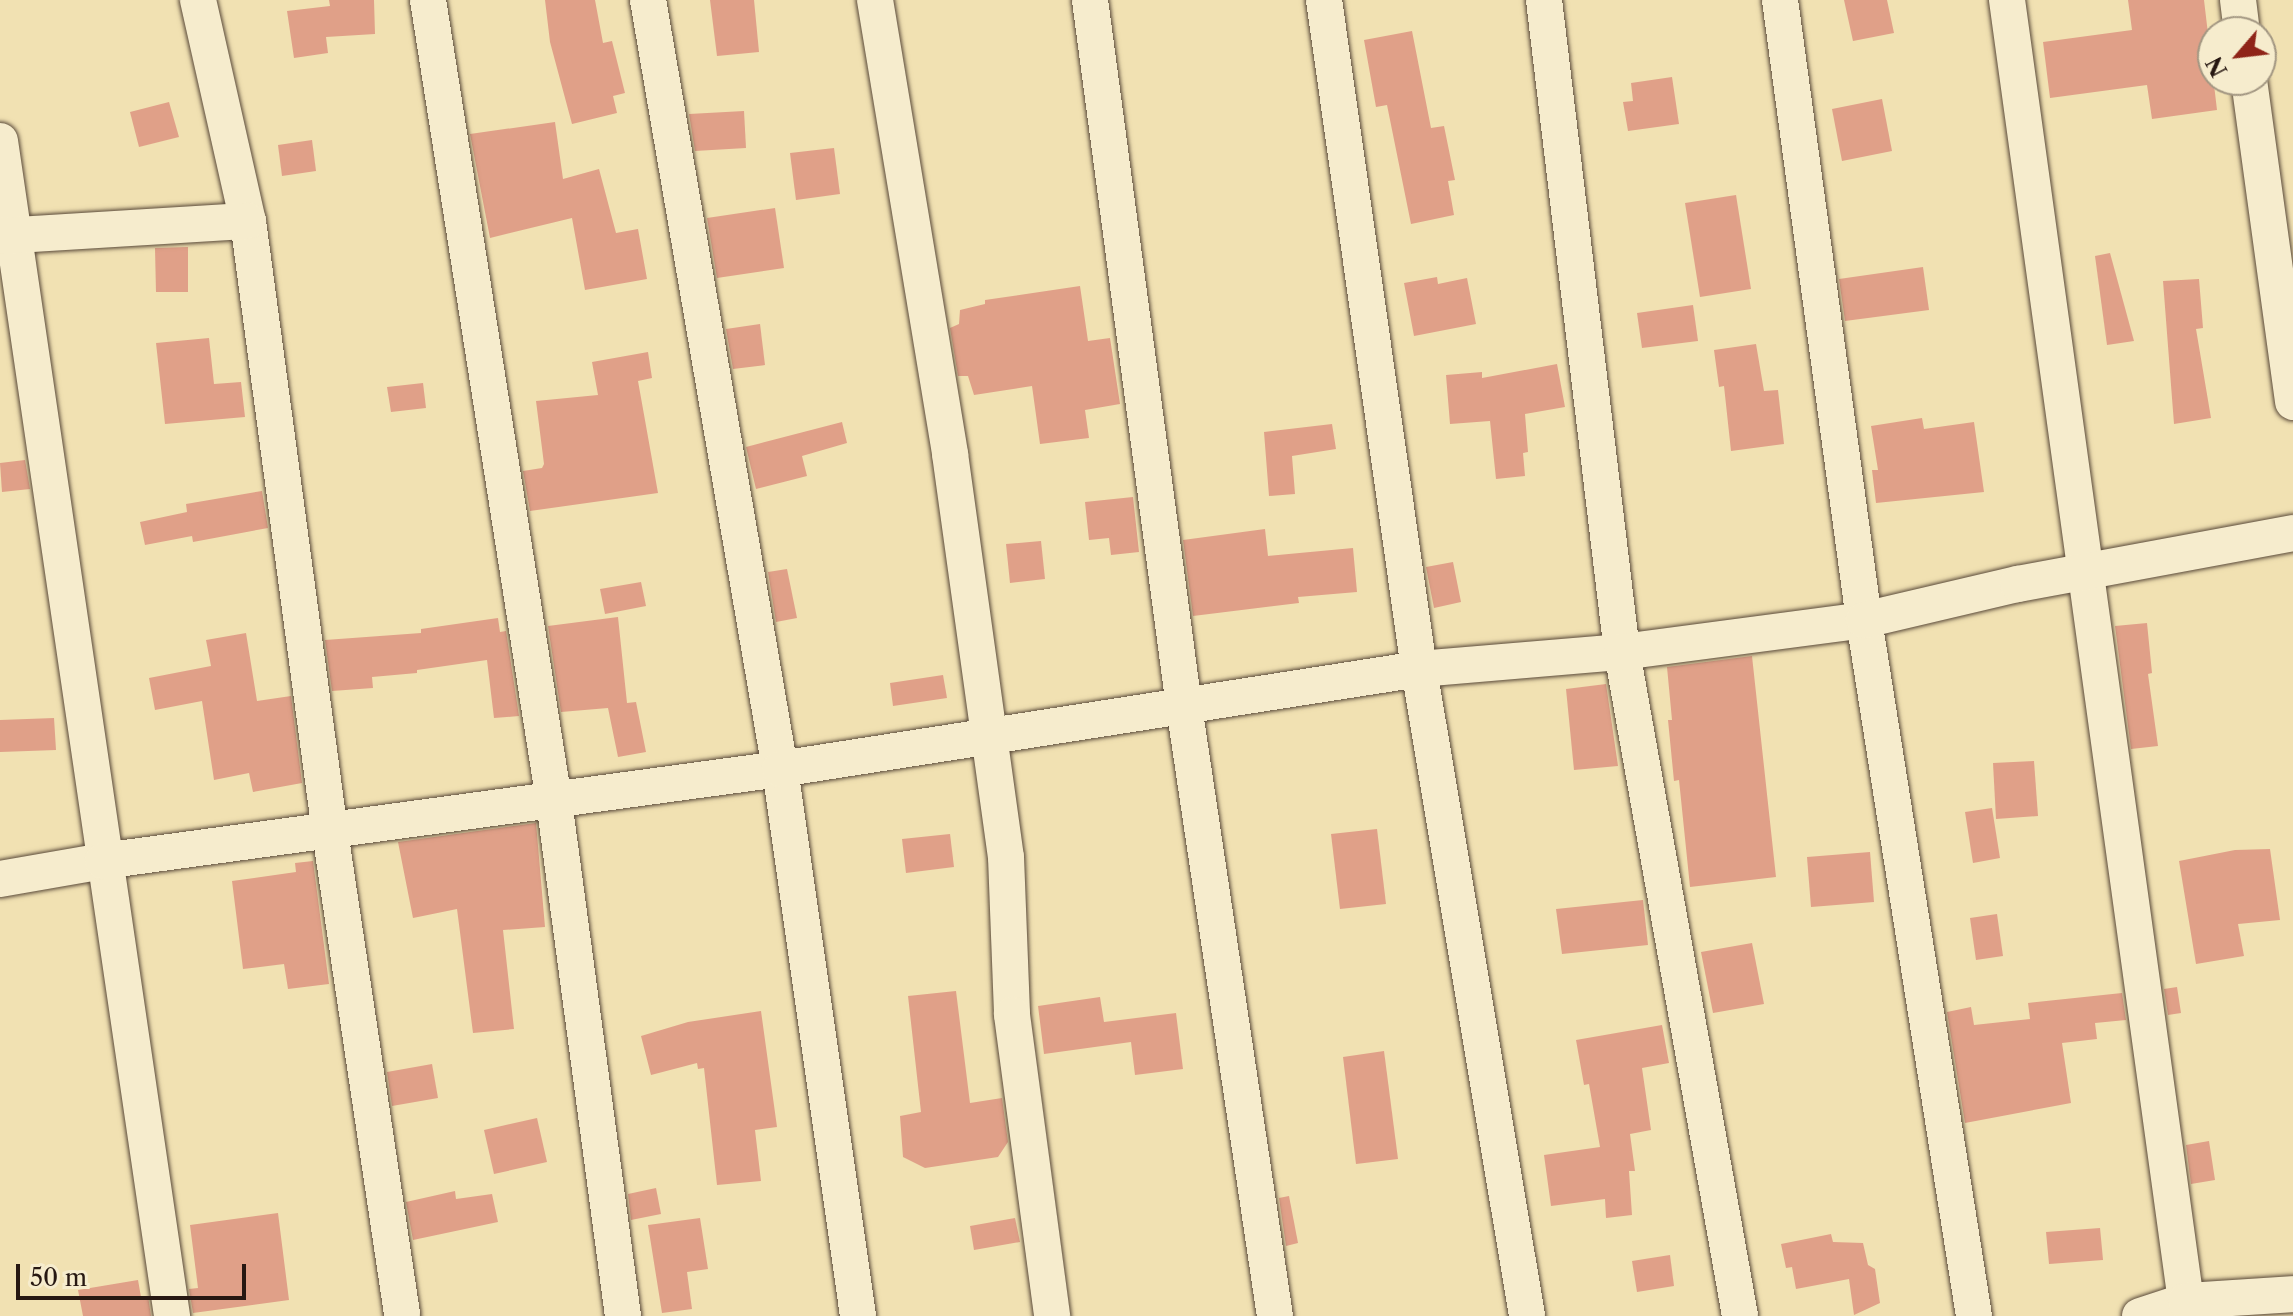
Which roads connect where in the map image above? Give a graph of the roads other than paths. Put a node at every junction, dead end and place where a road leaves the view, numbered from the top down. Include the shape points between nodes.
1 (198, 0) edge
2 (428, 0) edge
3 (648, 0) edge
4 (875, 0) edge
5 (1090, 0) edge
6 (1324, 0) edge
7 (1544, 0) edge
8 (1780, 0) edge
9 (2007, 0) edge
10 (2251, 96) edge
11 (0, 141) edge
12 (248, 221) junction
13 (6, 235) edge
14 (2293, 402) edge
15 (2293, 533) edge
16 (2086, 570) junction
17 (1864, 620) junction
18 (1622, 652) junction
19 (1419, 669) junction
20 (1184, 706) junction
21 (987, 737) junction
22 (780, 769) junction
23 (554, 801) junction
24 (330, 832) junction
25 (103, 861) junction
26 (0, 879) edge
27 (2293, 1294) edge
28 (2187, 1309) edge
29 (172, 1316) edge
30 (402, 1316) edge
31 (623, 1316) edge
32 (858, 1316) edge
33 (1052, 1316) edge
34 (1275, 1316) edge
35 (1527, 1316) edge
36 (1740, 1316) edge
37 (1974, 1316) edge
38 (2140, 1316) edge

1 - 12 street
2 - 23 street
3 - 22 street
4 - 21 street via 950,454
5 - 20 street
6 - 19 street
7 - 18 street
8 - 17 street
9 - 16 street
10 - 14 street
11 - 13 street
12 - 13 street
12 - 24 street
13 - 25 street
15 - 16 street
16 - 17 street
16 - 28 street
17 - 18 street
17 - 37 street
18 - 19 street
18 - 36 street
19 - 20 street
19 - 35 street
20 - 21 street
20 - 34 street
21 - 22 street
21 - 33 street via 1006,857 1012,1015
22 - 23 street
22 - 32 street
23 - 24 street
23 - 31 street
24 - 25 street
24 - 30 street
25 - 26 street
25 - 29 street
27 - 28 street
28 - 38 street

